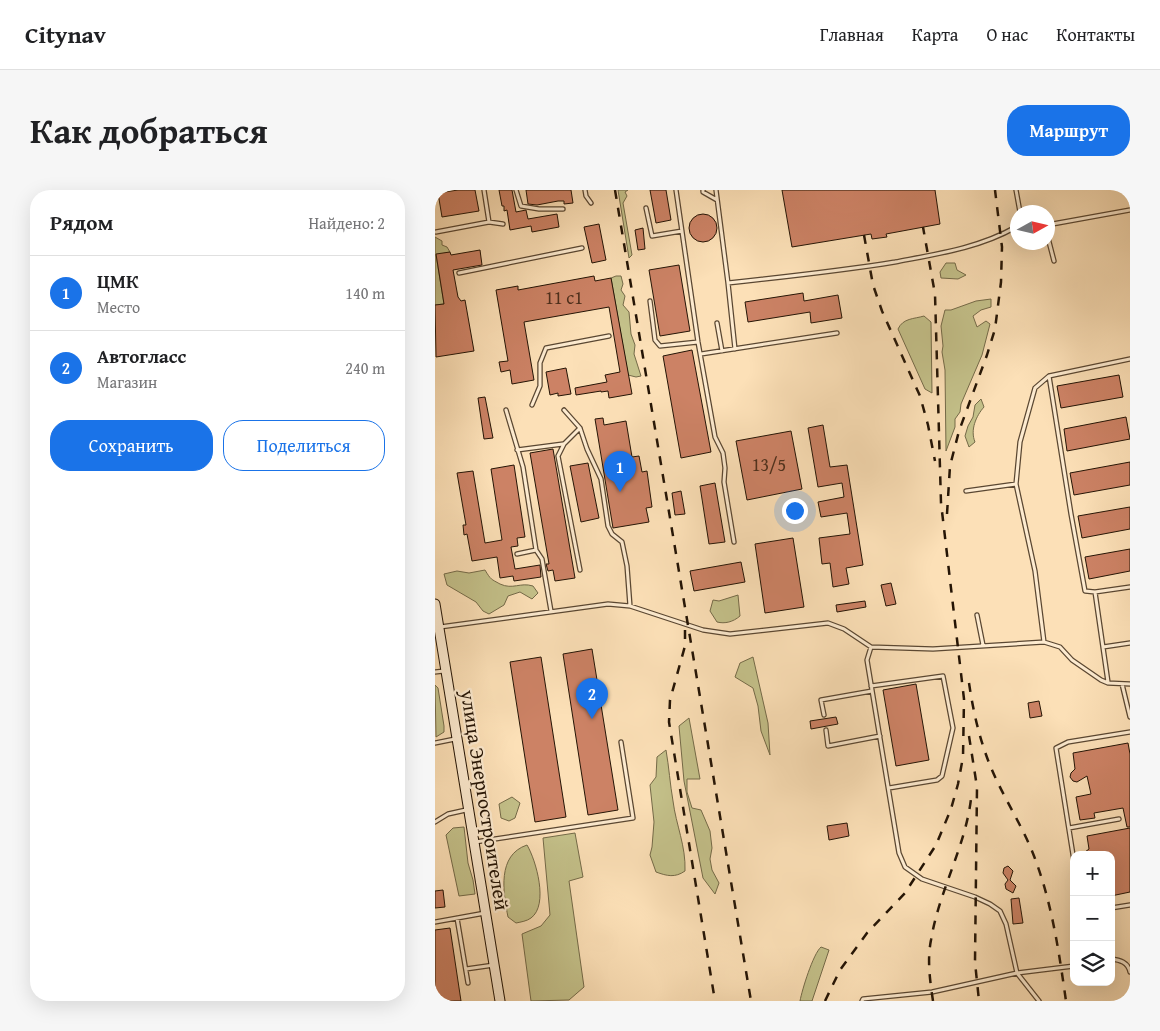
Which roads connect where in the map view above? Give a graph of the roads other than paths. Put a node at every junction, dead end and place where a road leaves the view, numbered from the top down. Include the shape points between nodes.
1 (484, 190) edge
2 (516, 190) edge
3 (585, 190) edge
4 (676, 190) edge
5 (703, 190) edge
6 (716, 190) edge
7 (1016, 190) edge
8 (717, 200) junction
9 (591, 203) dead end
10 (1019, 205) edge
11 (647, 208) dead end
12 (563, 209) dead end
13 (1130, 210) edge
14 (489, 222) junction
15 (503, 224) dead end
16 (1055, 224) edge
17 (1010, 230) edge
18 (682, 231) junction
19 (436, 232) edge
20 (582, 248) dead end
21 (1051, 250) edge
22 (1054, 261) dead end
23 (459, 272) dead end
24 (727, 283) junction
25 (651, 301) dead end
26 (717, 322) dead end
27 (837, 333) dead end
28 (609, 336) dead end
29 (698, 342) junction
30 (735, 349) junction
31 (722, 351) junction
32 (701, 354) junction
33 (1130, 359) edge
34 (1049, 376) junction
35 (532, 405) dead end
36 (506, 410) dead end
37 (563, 410) dead end
38 (580, 428) junction
39 (564, 444) junction
40 (517, 450) junction
41 (1015, 484) junction
42 (966, 491) dead end
43 (734, 542) dead end
44 (536, 550) junction
45 (517, 554) dead end
46 (580, 570) dead end
47 (1130, 587) edge
48 (1095, 592) junction
49 (435, 604) edge
50 (630, 606) junction
51 (551, 611) junction
52 (977, 615) dead end
53 (437, 623) edge
54 (1044, 642) junction
55 (1130, 643) edge
56 (983, 645) junction
57 (1103, 646) junction
58 (871, 647) junction
59 (446, 670) junction
60 (435, 672) edge
61 (1109, 683) junction
62 (1122, 684) junction
63 (1130, 684) edge
64 (871, 686) junction
65 (872, 692) junction
66 (824, 715) dead end
67 (1130, 717) edge
68 (826, 730) dead end
69 (1130, 732) edge
70 (880, 736) junction
71 (458, 738) junction
72 (621, 742) dead end
73 (435, 743) edge
74 (889, 788) junction
75 (469, 809) junction
76 (1119, 819) dead end
77 (435, 822) edge
78 (1069, 828) junction
79 (475, 842) junction
80 (1072, 851) edge
81 (1130, 905) edge
82 (1115, 907) edge
83 (486, 913) junction
84 (457, 918) junction
85 (435, 922) edge
86 (1115, 959) edge
87 (494, 964) junction
88 (1070, 966) edge
89 (466, 969) junction
90 (1130, 972) edge
91 (1017, 973) junction
92 (468, 983) dead end
93 (500, 1001) edge
94 (862, 1001) edge
95 (1039, 1001) edge

1 - 14 lane
2 - 12 lane via 521,206
3 - 9 lane
4 - 18 lane
5 - 8 lane
6 - 8 lane
7 - 10 lane
8 - 24 lane
11 - 18 lane via 652,236
13 - 16 lane
14 - 15 lane
14 - 19 lane
17 - 24 lane via 1001,236 953,252 798,276
18 - 29 lane
20 - 23 lane
21 - 22 lane
24 - 30 lane
25 - 29 lane via 655,340 660,346
26 - 31 lane
27 - 30 lane
28 - 35 lane via 546,348 540,363 540,386
29 - 32 lane
30 - 31 lane
31 - 32 lane
32 - 43 lane via 715,437 723,453 724,482
33 - 34 lane
34 - 41 lane via 1035,388 1020,442
34 - 48 lane via 1085,591
36 - 40 lane
37 - 38 lane
38 - 39 lane
38 - 50 lane via 601,479 608,526 622,542
39 - 40 lane
39 - 46 lane via 558,456
40 - 44 lane via 523,467
41 - 42 lane
41 - 54 lane via 1035,571
44 - 45 lane
44 - 51 lane via 542,559
47 - 48 lane
48 - 57 lane
49 - 53 main road, улица Энергостроителей
50 - 51 lane via 607,604
50 - 58 lane via 703,630 730,634 827,623 844,629
51 - 53 lane
52 - 56 lane
53 - 59 main road, улица Энергостроителей
54 - 56 lane
54 - 61 lane via 1060,647 1072,660
55 - 57 lane
56 - 58 lane
57 - 61 lane
58 - 64 lane via 867,660
59 - 60 lane
59 - 71 main road, улица Энергостроителей
61 - 62 lane
62 - 63 lane
62 - 67 lane
64 - 65 lane
64 - 74 lane via 943,676 953,728 942,776 937,780
65 - 66 lane via 821,700
65 - 70 lane
68 - 70 lane via 828,746
69 - 78 lane via 1068,742 1056,748
70 - 74 lane
71 - 73 lane
71 - 75 main road, улица Энергостроителей
72 - 79 lane via 633,818
74 - 91 lane via 899,853 905,867 922,879 975,897 1000,911
75 - 77 lane via 448,814
75 - 79 main road, улица Энергостроителей
76 - 78 lane
78 - 80 lane
79 - 83 main road, улица Энергостроителей
81 - 82 lane
83 - 84 lane
83 - 87 main road, улица Энергостроителей
84 - 85 lane
84 - 89 lane
86 - 90 lane via 1121,960
87 - 89 lane
87 - 93 main road, улица Энергостроителей
88 - 91 lane
89 - 92 lane
91 - 94 lane via 932,992
91 - 95 lane

